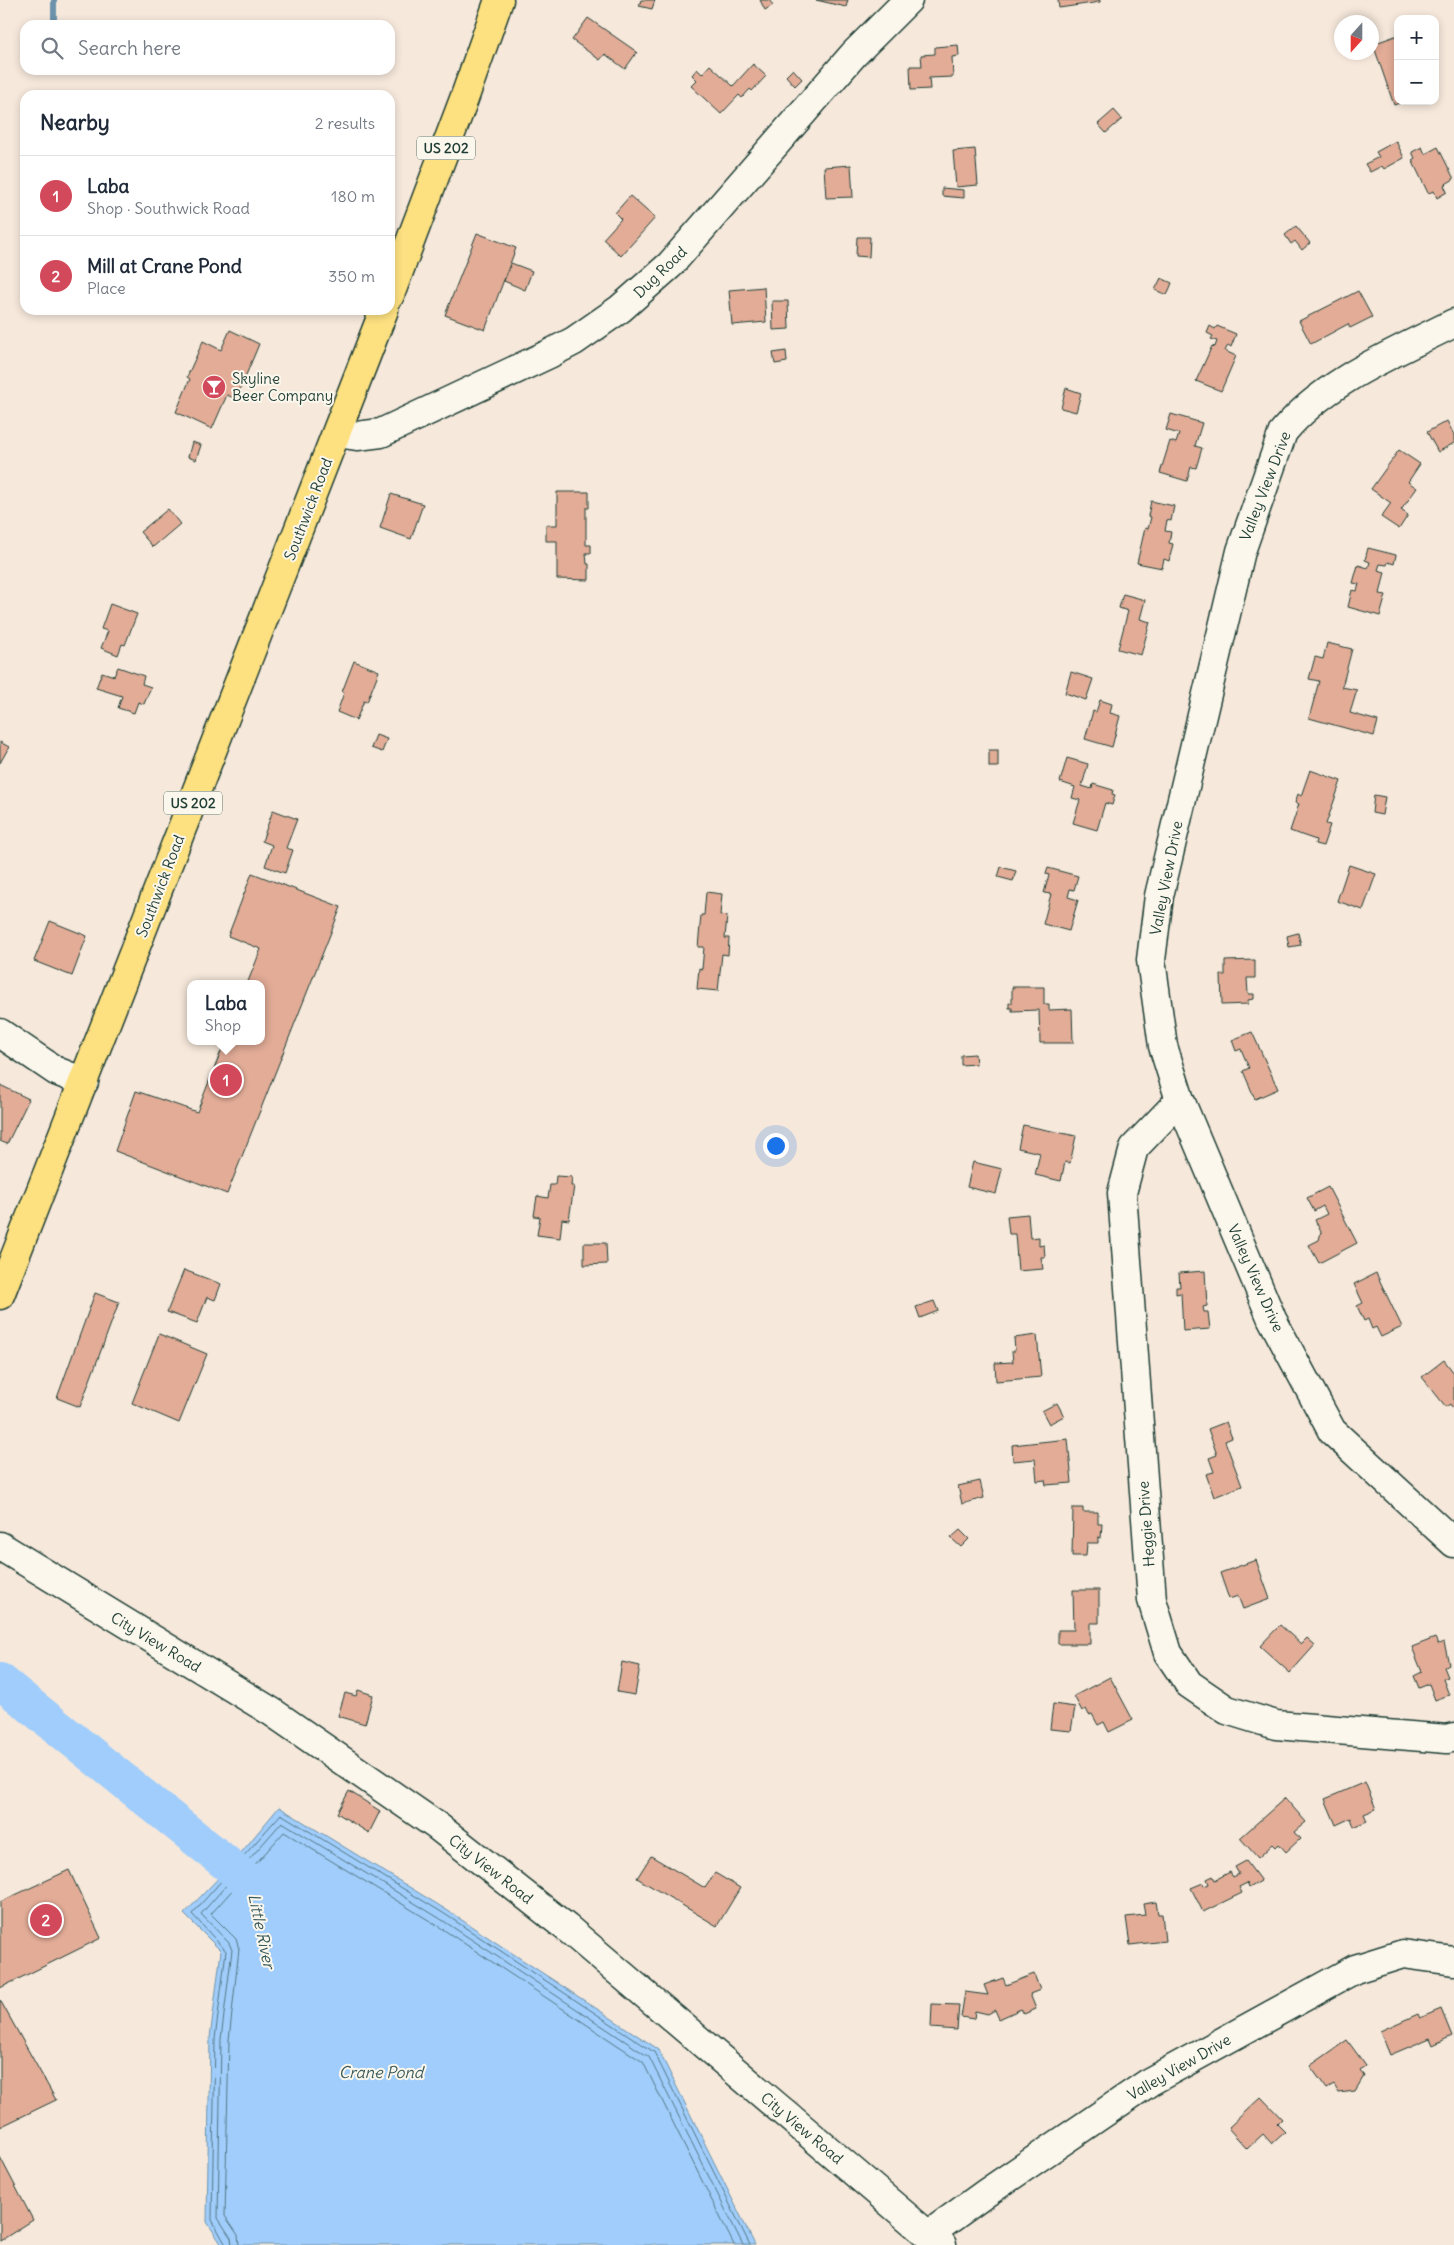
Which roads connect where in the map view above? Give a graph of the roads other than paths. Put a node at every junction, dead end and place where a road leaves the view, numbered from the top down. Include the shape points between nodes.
1 (498, 0) edge
2 (908, 0) edge
3 (395, 282) edge
4 (382, 315) edge
5 (1454, 323) edge
6 (337, 433) junction
7 (0, 1033) edge
8 (84, 1082) junction
9 (1180, 1100) junction
10 (0, 1294) edge
11 (1454, 1543) edge
12 (0, 1546) edge
13 (1454, 1737) edge
14 (1454, 1961) edge
15 (935, 2240) edge

1 - 3 highway, US 202
2 - 6 street, Dug Road via 854,54 670,265 620,309 549,354 381,433 357,436
4 - 6 highway, Southwick Road / US 202
5 - 9 street, Valley View Drive via 1348,378 1296,416 1283,432 1244,542 1159,896 1151,960 1163,1046
6 - 8 highway, Southwick Road / US 202
7 - 8 street via 56,1071
8 - 10 highway, Southwick Road / US 202
9 - 11 street, Valley View Drive via 1272,1318 1332,1431
9 - 13 street, Heggie Drive via 1134,1148 1122,1193 1152,1600 1168,1653 1189,1684 1227,1710 1276,1725 1446,1739
12 - 15 street, City View Road via 272,1712 437,1826 567,1928
14 - 15 street, Valley View Drive via 1404,1954 1355,1968 1151,2081 986,2193

